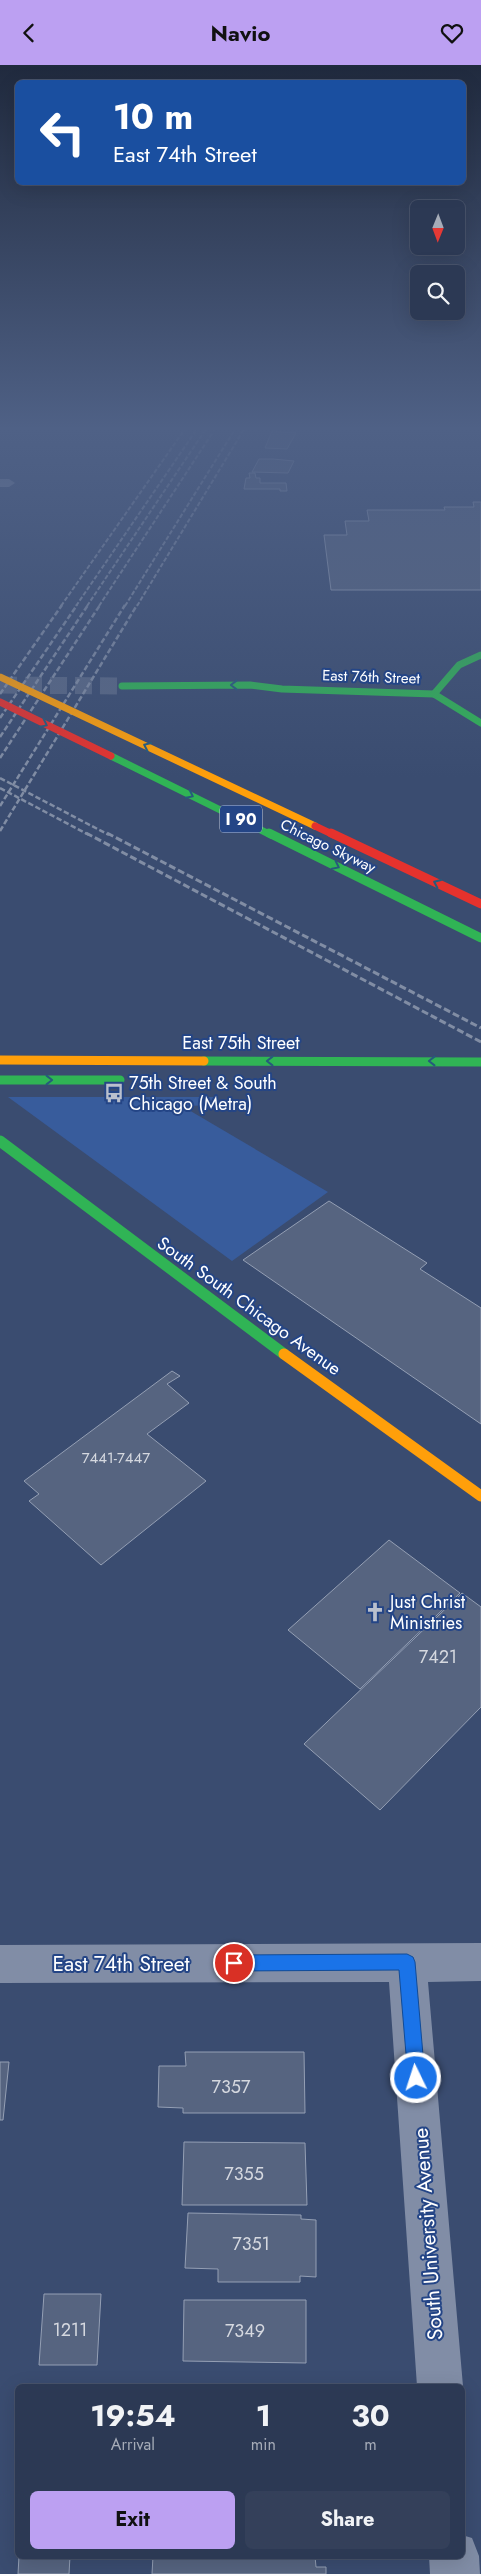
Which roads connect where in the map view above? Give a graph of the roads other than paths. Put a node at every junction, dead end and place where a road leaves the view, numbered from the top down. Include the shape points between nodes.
1 (481, 655) edge
2 (0, 677) edge
3 (119, 690) tunnel mouth
4 (434, 694) junction
5 (0, 703) edge
6 (481, 723) edge
7 (481, 903) edge
8 (481, 938) edge
9 (0, 1060) edge
10 (481, 1062) edge
11 (0, 1080) edge
12 (130, 1080) dead end
13 (0, 1141) edge
14 (481, 1496) edge
15 (407, 1962) junction
16 (481, 1962) edge
17 (0, 1964) edge
18 (440, 2384) edge
19 (454, 2559) edge
20 (455, 2574) edge

1 - 4 main road via 459,665
7 -> 2 main road, Chicago Skyway / I 90, bridge
3 - 4 main road, East 76th Street via 250,695 282,689
4 - 6 main road, East 76th Street
5 -> 8 main road, Chicago Skyway / I 90, bridge
10 -> 9 main road, East 75th Street
11 -> 12 main road
13 - 14 main road, South South Chicago Avenue via 205,1297
15 - 16 street, East 74th Street
15 - 17 street, East 74th Street
15 - 18 street, South University Avenue
19 - 20 street

